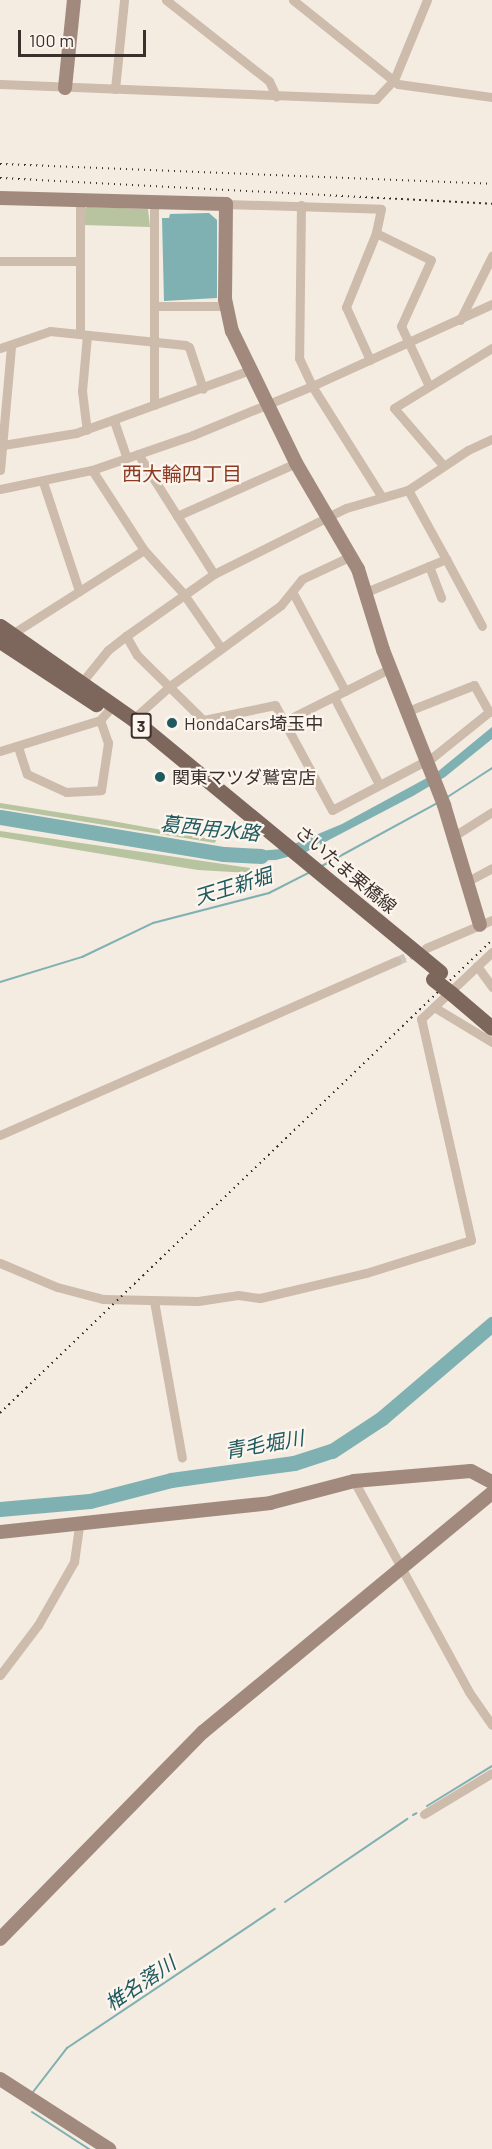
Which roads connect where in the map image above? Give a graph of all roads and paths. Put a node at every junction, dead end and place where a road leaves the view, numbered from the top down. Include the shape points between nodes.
1 (74, 0) edge
2 (124, 0) edge
3 (165, 0) edge
4 (294, 0) edge
5 (427, 0) edge
6 (394, 80) junction
7 (0, 84) edge
8 (65, 88) junction
9 (115, 89) junction
10 (276, 96) junction
11 (492, 97) edge
12 (0, 198) edge
13 (80, 199) junction
14 (154, 202) junction
15 (226, 204) junction
16 (301, 205) junction
17 (376, 233) junction
18 (492, 256) edge
19 (0, 261) edge
20 (80, 261) junction
21 (492, 304) edge
22 (154, 306) junction
23 (225, 306) junction
24 (460, 320) junction
25 (84, 334) junction
26 (408, 342) junction
27 (153, 344) junction
28 (11, 346) junction
29 (0, 348) edge
30 (492, 348) edge
31 (370, 360) junction
32 (250, 370) junction
33 (312, 386) junction
34 (429, 386) junction
35 (203, 389) junction
36 (154, 405) junction
37 (267, 405) junction
38 (114, 421) junction
39 (87, 430) junction
40 (492, 439) edge
41 (3, 445) junction
42 (138, 454) junction
43 (127, 458) junction
44 (296, 463) junction
45 (443, 465) junction
46 (0, 470) edge
47 (92, 470) junction
48 (43, 482) junction
49 (0, 489) edge
50 (408, 490) junction
51 (382, 497) junction
52 (177, 516) junction
53 (327, 516) junction
54 (144, 550) junction
55 (351, 556) junction
56 (446, 559) junction
57 (429, 566) junction
58 (214, 574) junction
59 (79, 591) junction
60 (366, 592) junction
61 (183, 593) junction
62 (293, 593) junction
63 (441, 598) dead end
64 (482, 626) dead end
65 (4, 633) edge
66 (126, 636) junction
67 (221, 648) junction
68 (391, 668) junction
69 (82, 682) junction
70 (170, 686) junction
71 (345, 691) junction
72 (334, 697) junction
73 (408, 711) junction
74 (104, 715) junction
75 (133, 719) junction
76 (285, 721) junction
77 (18, 747) junction
78 (0, 751) edge
79 (428, 760) junction
80 (379, 784) junction
81 (492, 812) edge
82 (454, 836) junction
83 (270, 838) junction
84 (492, 868) edge
85 (468, 881) junction
86 (486, 922) edge
87 (426, 948) tunnel mouth
88 (492, 952) edge
89 (397, 961) tunnel mouth
90 (477, 966) junction
91 (492, 987) edge
92 (455, 991) junction
93 (434, 1007) junction
94 (492, 1016) edge
95 (492, 1028) edge
96 (492, 1042) edge
97 (0, 1135) edge
98 (0, 1263) edge
99 (154, 1301) junction
100 (182, 1458) dead end
101 (354, 1481) junction
102 (492, 1482) edge
103 (492, 1493) edge
104 (80, 1525) junction
105 (0, 1532) edge
106 (402, 1568) junction
107 (0, 1675) edge
108 (492, 1725) edge
109 (492, 1773) edge
110 (424, 1814) dead end
111 (0, 1939) edge
112 (0, 2079) edge
113 (109, 2149) edge

1 - 8 street
2 - 9 street
3 - 10 street via 269,81
4 - 6 street
5 - 6 street
6 - 10 street via 376,99
6 - 11 street via 403,86
7 - 8 street
8 - 9 street
9 - 10 street
12 - 13 street
13 - 14 street
13 - 20 street
14 - 15 street
14 - 22 street
15 - 16 street
15 - 23 street
16 - 17 street via 381,209
16 - 33 street via 299,358
17 - 26 street via 431,260 401,321
17 - 31 street via 346,307
18 - 24 street
19 - 20 street
20 - 25 street
21 - 24 street
22 - 23 street
22 - 27 street
23 - 32 street via 235,341
24 - 26 street
25 - 27 street
25 - 28 street via 50,331
25 - 39 street via 82,391
26 - 31 street
26 - 34 street
27 - 35 street via 189,347
27 - 36 street
28 - 29 street
28 - 41 street
30 - 34 street
31 - 33 street
32 - 35 street
32 - 37 street
33 - 37 street
33 - 51 street
34 - 45 street via 394,408
35 - 36 street
36 - 38 street
37 - 42 street
37 - 44 street
38 - 39 street
38 - 43 street
39 - 41 street
40 - 45 street
41 - 46 street
42 - 43 street
42 - 52 street
43 - 47 street
44 - 52 street
44 - 53 street
45 - 50 street
47 - 48 street
47 - 54 street
48 - 49 street
48 - 59 street
50 - 51 street
50 - 56 street
51 - 53 street
52 - 58 street
53 - 55 street
53 - 58 street
54 - 59 street
54 - 61 street
55 - 60 street
55 - 62 street via 302,579
56 - 57 street
56 - 64 street
57 - 60 street
57 - 63 street
58 - 61 street
59 - 65 street
60 - 68 street
61 - 66 street
61 - 67 street
62 - 67 street
62 - 71 street
65 - 69 main road, さいたま栗橋線 / 3
65 - 74 main road, さいたま栗橋線 / 3
66 - 69 street via 108,650
66 - 70 street via 137,656
67 - 70 street
68 - 71 street
68 - 73 street
69 - 75 main road, さいたま栗橋線 / 3
70 - 75 street
70 - 76 street via 203,720 275,705
71 - 72 street
72 - 76 street
72 - 80 street
73 - 79 street
73 - 79 street via 474,685 489,709
74 - 77 street
74 - 77 street via 108,743 101,790 66,792 27,774
74 - 83 main road, さいたま栗橋線 / 3
75 - 83 main road, さいたま栗橋線 / 3
76 - 80 street via 332,810
77 - 78 street
79 - 80 street
79 - 82 street
81 - 82 street
82 - 85 street
83 - 92 main road, さいたま栗橋線 / 3
84 - 85 street
85 - 86 street
86 - 87 street
88 - 90 street
89 - 97 street
90 - 91 street
90 - 93 street
92 - 94 main road, さいたま栗橋線 / 3
92 - 95 main road, さいたま栗橋線 / 3
93 - 96 street
93 - 99 street via 421,1019 471,1240 366,1273 260,1298 238,1295 198,1301
98 - 99 street via 88,1296 125,1302
99 - 100 street
101 - 102 street via 471,1471
101 - 104 street via 270,1503
101 - 106 street
103 - 106 street
104 - 105 street
104 - 107 street via 74,1562 38,1625
106 - 108 street
106 - 111 street via 203,1732
109 - 110 street
112 - 113 street

